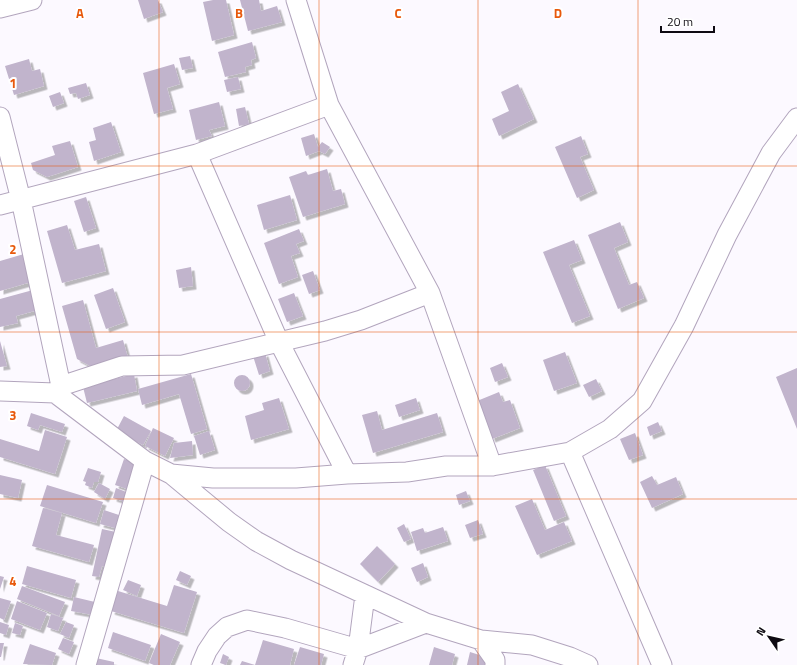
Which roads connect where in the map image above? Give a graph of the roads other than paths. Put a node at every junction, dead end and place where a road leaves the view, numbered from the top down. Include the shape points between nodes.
1 (32, 0) edge
2 (296, 0) edge
3 (0, 8) edge
4 (330, 105) junction
5 (0, 117) edge
6 (797, 118) edge
7 (197, 154) junction
8 (21, 200) junction
9 (0, 205) edge
10 (430, 294) junction
11 (279, 342) junction
12 (0, 390) edge
13 (58, 390) junction
14 (570, 452) junction
15 (145, 461) junction
16 (492, 466) junction
17 (171, 474) junction
18 (347, 474) junction
19 (365, 595) junction
20 (426, 623) junction
21 (481, 640) junction
22 (356, 657) edge
23 (86, 665) edge
24 (201, 665) edge
25 (495, 665) edge
26 (588, 665) edge
27 (662, 665) edge

1 - 3 street
2 - 4 street
4 - 7 street
4 - 10 street
5 - 8 street
6 - 14 street via 771,153 727,235 684,326 642,401 610,429
7 - 8 street
7 - 11 street
8 - 9 street
8 - 13 street
10 - 11 street via 362,320
10 - 16 street
11 - 13 street via 183,365 122,366
11 - 18 street
12 - 13 street
13 - 15 street
14 - 16 street
14 - 27 street
15 - 17 street
15 - 23 street
16 - 18 street via 446,466 407,472
17 - 18 street via 213,478 296,478
17 - 19 street via 228,522 256,541
19 - 20 street
19 - 22 street
20 - 21 street
20 - 22 street
21 - 25 street via 495,660
21 - 26 street via 532,646
22 - 24 street via 285,628 247,620 227,627 216,636

